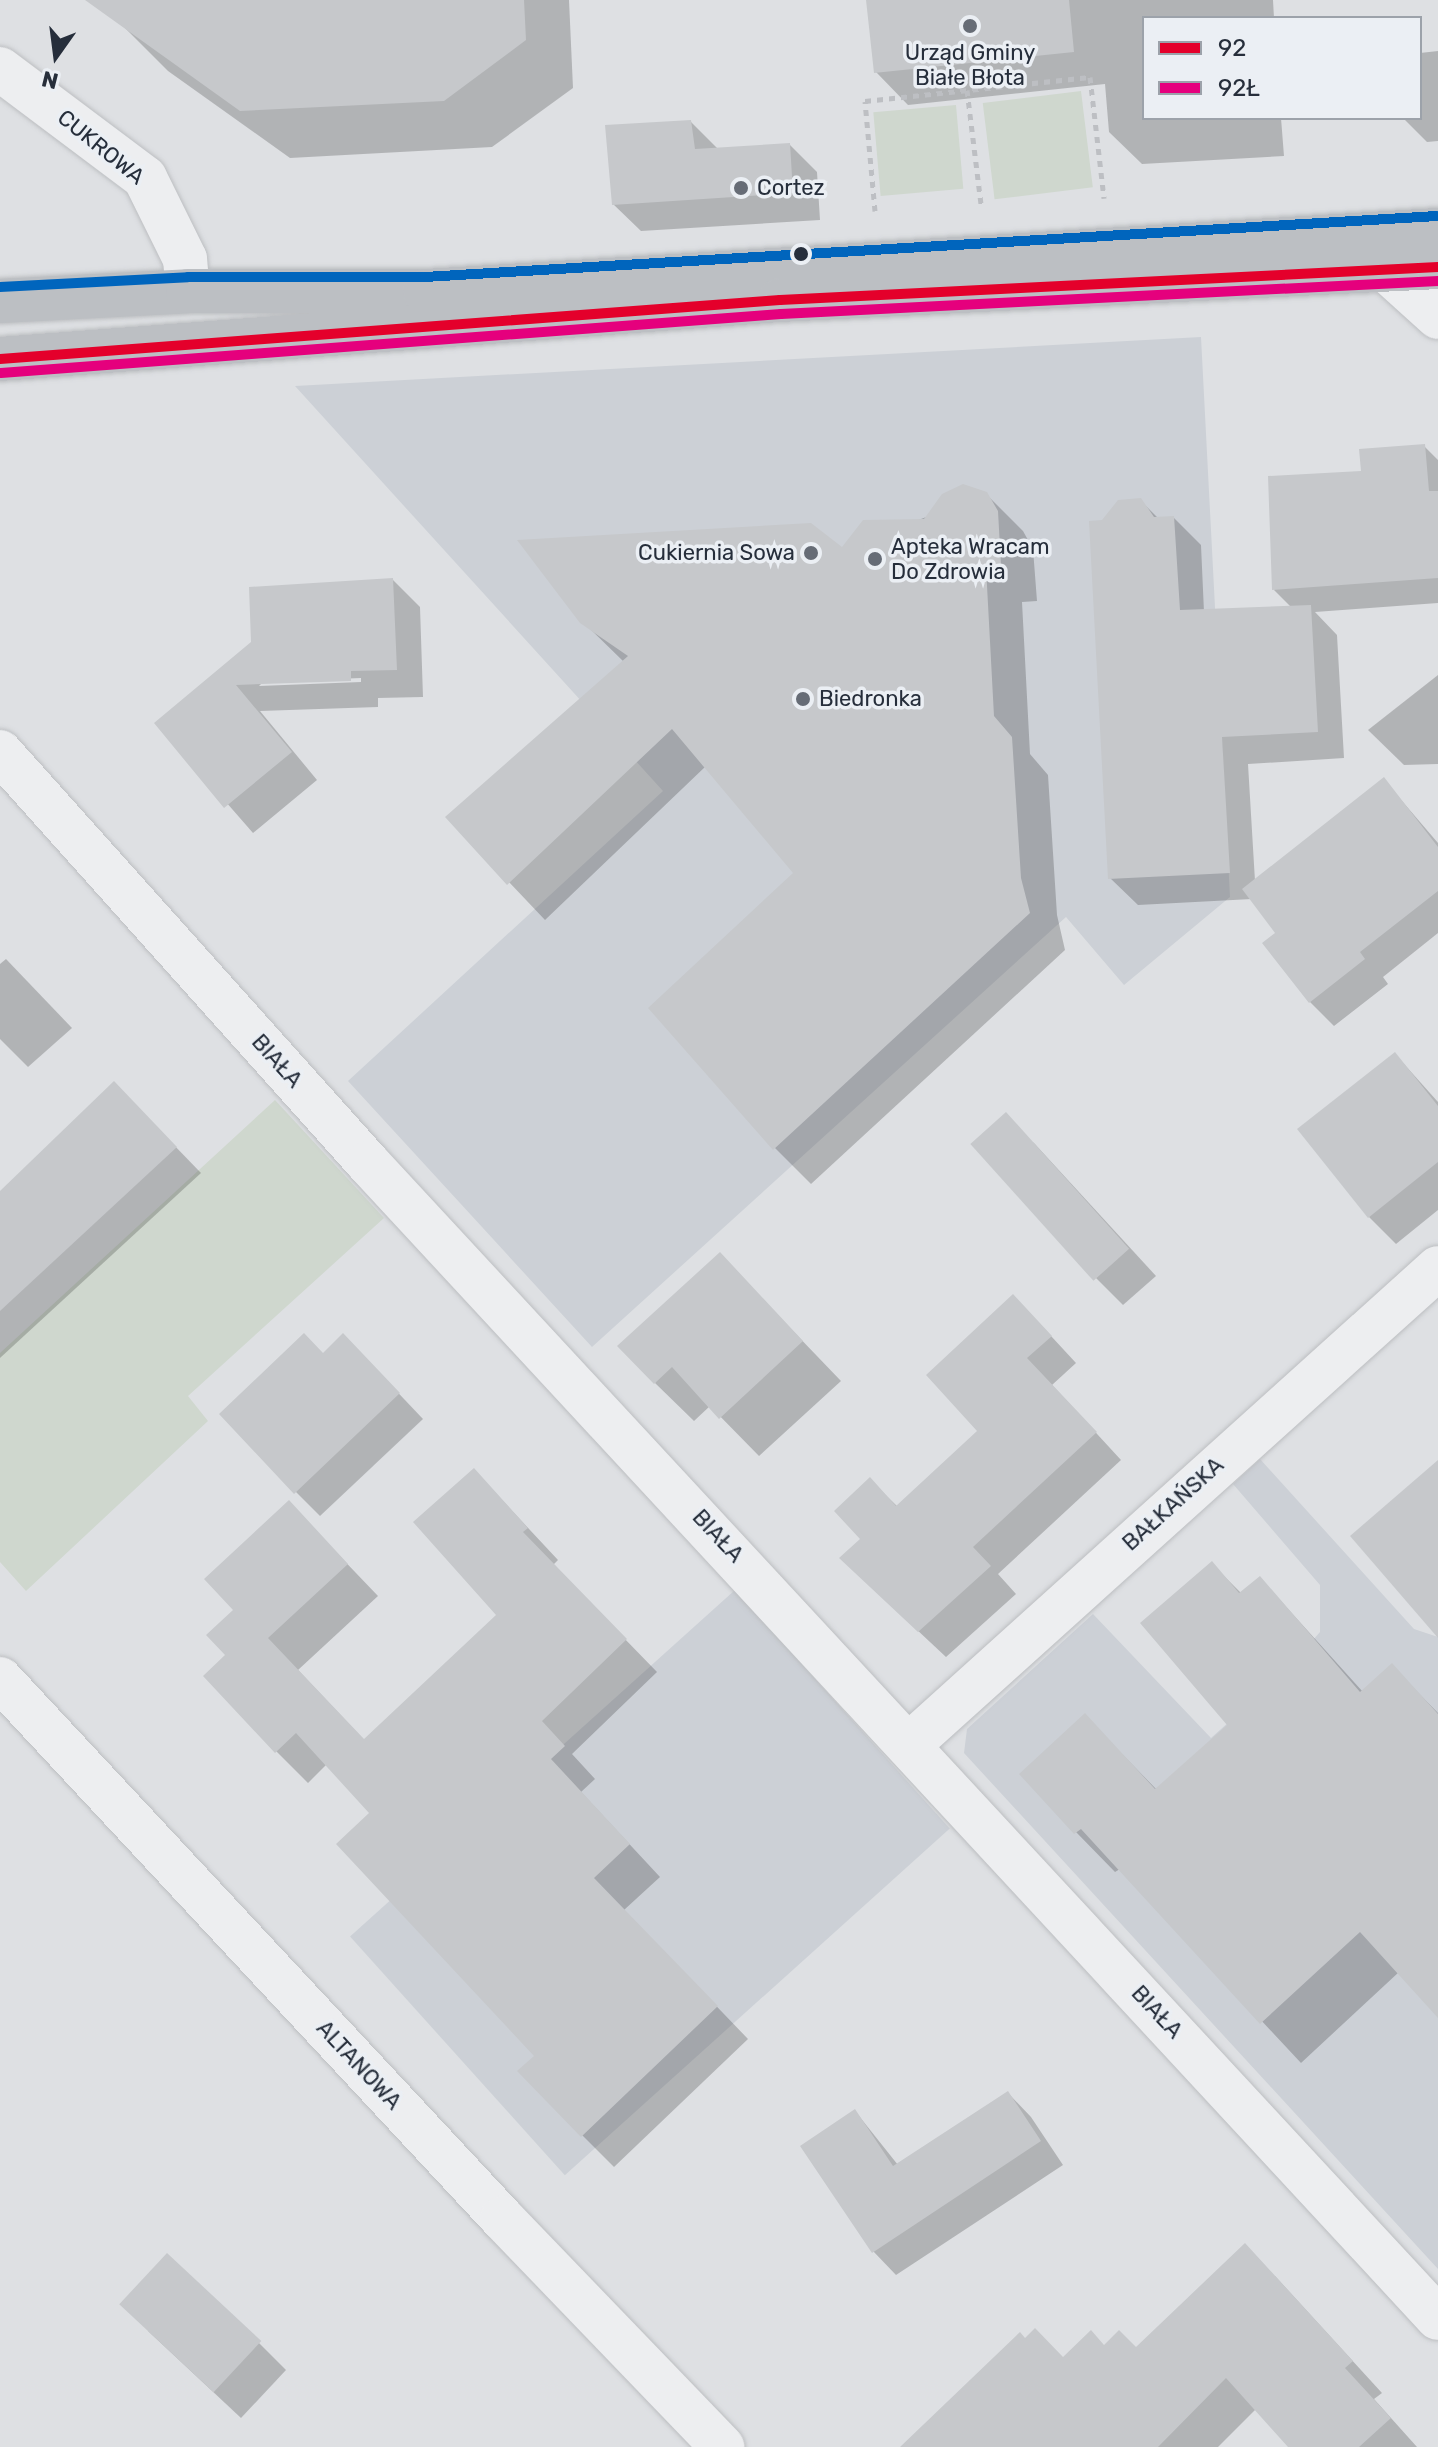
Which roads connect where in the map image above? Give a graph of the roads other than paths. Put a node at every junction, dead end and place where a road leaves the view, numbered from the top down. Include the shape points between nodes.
1 (0, 69) edge
2 (1438, 230) edge
3 (1308, 237) junction
4 (1438, 267) edge
5 (1391, 270) junction
6 (188, 291) junction
7 (0, 301) edge
8 (1438, 317) edge
9 (0, 359) edge
10 (0, 752) edge
11 (1438, 1268) edge
12 (0, 1679) edge
13 (911, 1743) junction
14 (1438, 2318) edge
15 (722, 2447) edge

1 - 6 street, CUKROWA via 145,178 185,259
2 - 3 main road
3 - 5 street via 1361,249
3 - 6 main road via 425,291
4 - 5 main road
5 - 8 street
5 - 9 main road via 780,300
6 - 7 main road
10 - 13 street, BIAŁA via 368,1163
11 - 13 street, BAŁKAŃSKA
12 - 15 street, ALTANOWA
13 - 14 street, BIAŁA

